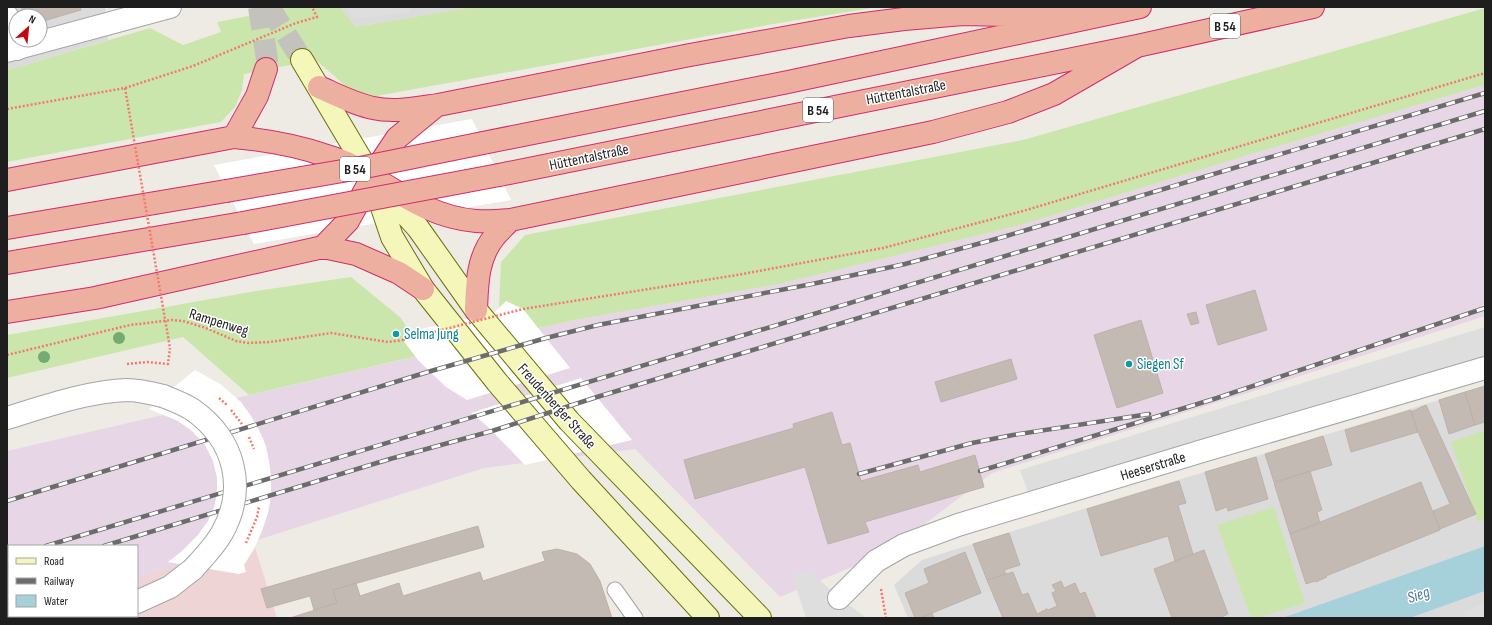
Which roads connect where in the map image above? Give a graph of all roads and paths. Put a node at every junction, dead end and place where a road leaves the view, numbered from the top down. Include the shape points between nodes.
1 (170, 7) edge
2 (312, 7) edge
3 (1140, 7) edge
4 (1313, 7) edge
5 (7, 16) edge
6 (1092, 18) junction
7 (1137, 46) junction
8 (12, 50) edge
9 (302, 60) tunnel mouth
10 (266, 70) tunnel mouth
11 (1485, 73) edge
12 (319, 87) junction
13 (125, 88) junction
14 (438, 105) junction
15 (7, 109) edge
16 (234, 138) junction
17 (372, 178) junction
18 (7, 180) edge
19 (510, 220) junction
20 (7, 228) edge
21 (322, 247) junction
22 (7, 263) edge
23 (423, 289) junction
24 (476, 310) junction
25 (7, 312) edge
26 (170, 348) dead end
27 (7, 355) edge
28 (1485, 368) edge
29 (7, 418) edge
30 (615, 590) dead end
31 (839, 598) dead end
32 (138, 602) edge
33 (635, 618) edge
34 (708, 618) edge
35 (760, 618) edge

1 - 8 street
2 - 13 path via 317,17 296,23 193,66
3 - 6 highway, B 54
4 - 7 highway, Hüttentalstraße / B 54
5 - 8 street
6 - 14 highway via 963,14 849,26
6 - 20 highway, B 54, bridge via 360,168
7 - 19 highway via 1054,94 1008,112 933,132
7 - 22 highway, Hüttentalstraße / B 54, bridge via 499,175 243,223
9 - 12 main road, Freudenberger Straße
10 - 16 highway via 257,96
11 - 27 path, Rampenweg, bridge via 1023,211 884,248 737,275 523,309 403,340 388,342 331,333 248,343 236,341 184,321 172,320 130,325
12 - 14 highway via 346,100 375,109 408,110
12 - 17 main road, Freudenberger Straße
13 - 15 path
13 - 26 path, bridge
14 - 17 highway via 397,138
16 - 17 highway via 265,140 315,152 346,162
16 - 18 highway
17 - 19 highway via 410,200 443,214 476,221
17 - 21 highway via 348,221
17 - 23 main road, Freudenberger Straße via 392,237
17 - 24 main road, Freudenberger Straße via 418,228
19 - 24 highway via 494,237 483,256 477,280
21 - 23 highway via 356,254 399,273
21 - 25 highway via 95,298
23 - 34 main road, Freudenberger Straße via 497,382 581,480
24 - 35 main road, Freudenberger Straße via 569,421
28 - 31 street, Heeserstraße via 958,525 904,545 876,561
29 - 32 street, bridge via 105,392 150,392 193,410 210,424 222,439 234,469 235,492 232,510 222,533 193,569 170,587
30 - 33 lane

